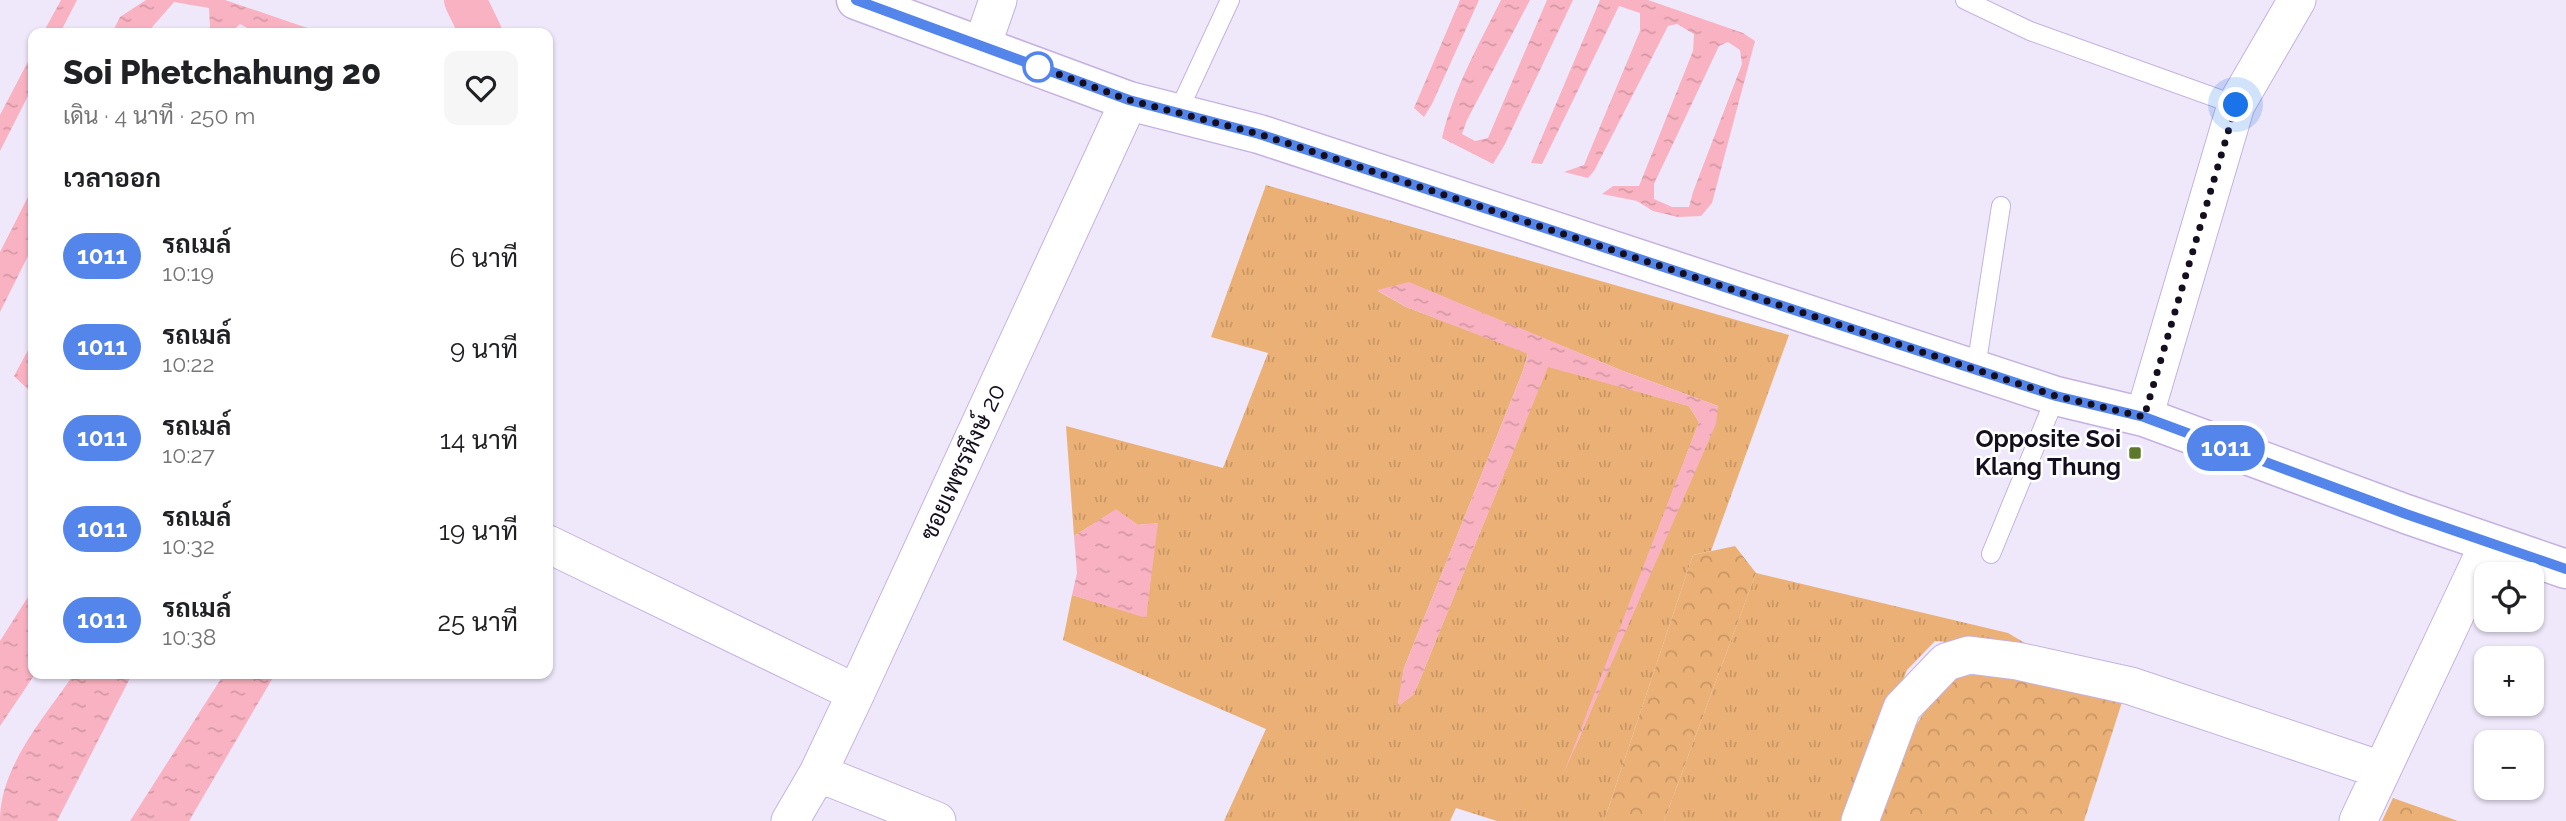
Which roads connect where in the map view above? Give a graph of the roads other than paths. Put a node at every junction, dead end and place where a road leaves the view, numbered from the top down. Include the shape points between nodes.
1 (856, 0) edge
2 (999, 0) edge
3 (1230, 0) edge
4 (1965, 0) edge
5 (2297, 0) edge
6 (982, 46) junction
7 (1129, 100) junction
8 (2236, 105) junction
9 (1177, 114) junction
10 (2001, 206) dead end
11 (1976, 368) junction
12 (2056, 396) junction
13 (2144, 417) junction
14 (2489, 543) junction
15 (553, 546) edge
16 (1991, 554) dead end
17 (2566, 569) edge
18 (856, 693) junction
19 (2381, 770) junction
20 (818, 773) junction
21 (790, 821) edge
22 (937, 821) edge
23 (1860, 821) edge
24 (2358, 821) edge

1 - 6 main road
2 - 6 street
3 - 9 lane
4 - 8 lane via 2030,31
5 - 8 street
6 - 7 main road
7 - 9 main road
7 - 18 street, ซอยเพชรหึงษ์ 20
8 - 13 street
9 - 11 main road via 1259,134
10 - 11 lane
11 - 12 main road
12 - 13 main road
12 - 16 lane
13 - 14 main road
14 - 17 main road
14 - 19 street
15 - 18 street
18 - 20 street, ซอยเพชรหึงษ์ 20
19 - 23 street via 2131,686 1969,655 1946,662 1902,708
19 - 24 street
20 - 21 street, ซอยเพชรหึงษ์ 20
20 - 22 street

